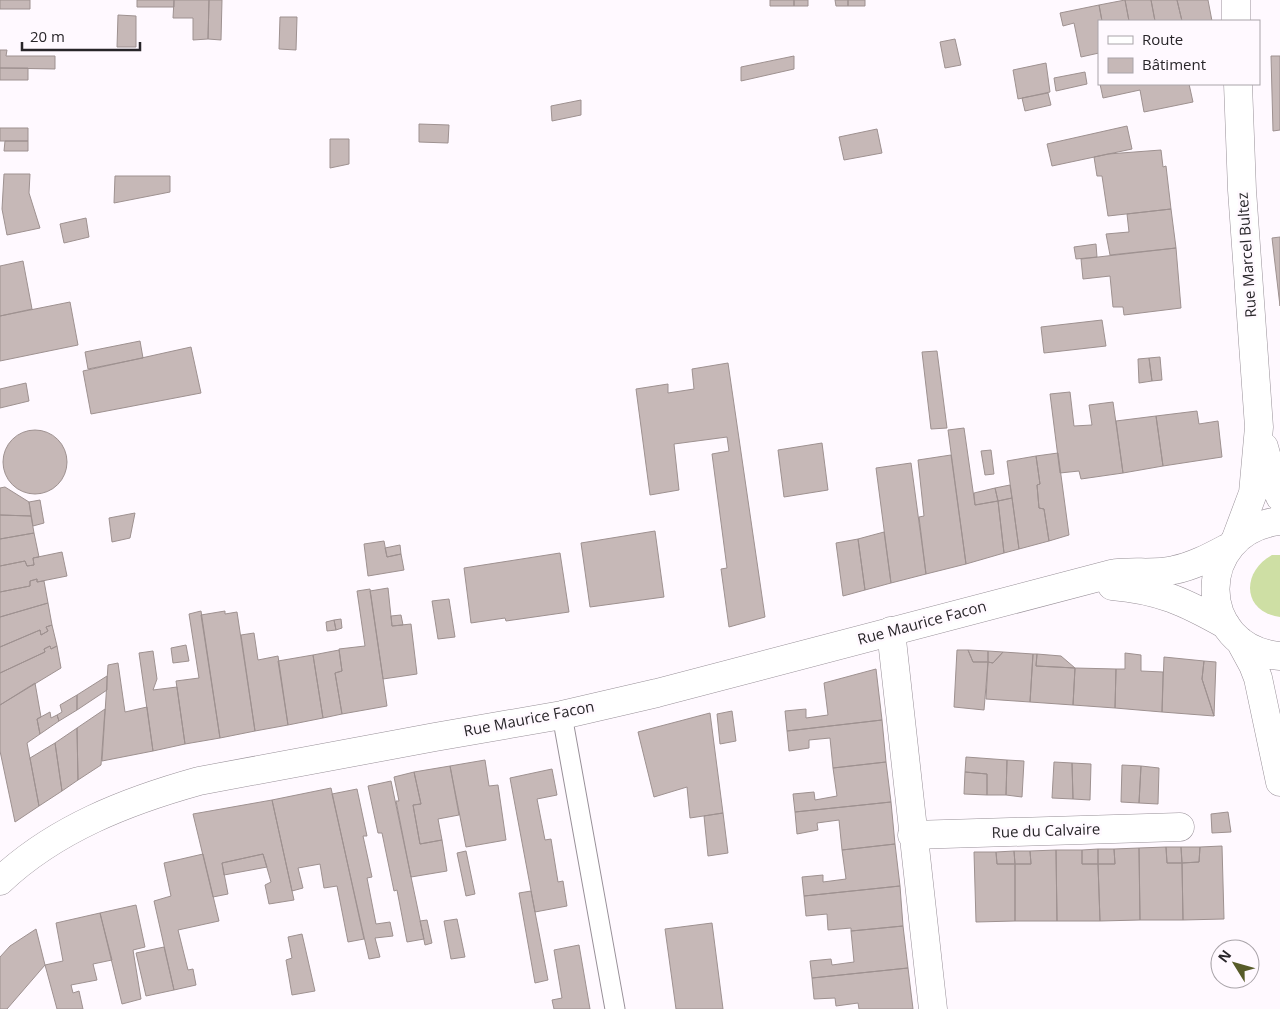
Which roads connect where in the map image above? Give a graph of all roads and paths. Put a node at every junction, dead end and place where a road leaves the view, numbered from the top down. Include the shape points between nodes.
1 (1236, 0) edge
2 (1236, 20) edge
3 (1238, 85) edge
4 (1258, 427) junction
5 (1280, 497) edge
6 (1280, 521) edge
7 (1232, 544) junction
8 (1073, 585) junction
9 (891, 631) junction
10 (1233, 633) junction
11 (1280, 656) edge
12 (562, 715) junction
13 (1280, 782) edge
14 (1180, 826) dead end
15 (912, 835) junction
16 (0, 881) edge
17 (616, 1009) edge
18 (933, 1009) edge

1 - 2 street
3 - 4 street, Rue Marcel Bultez
4 - 5 street, Rue Marcel Bultez
4 - 7 street, Rue Marcel Bultez via 1253,493
6 - 7 street, Rue Maurice Facon via 1255,527
7 - 8 street, Rue Maurice Facon via 1196,564 1174,570 1122,572
7 - 10 street, Rue Marcel Bultez via 1221,561 1215,585 1217,602
8 - 9 street, Rue Maurice Facon
8 - 10 street, Rue Maurice Facon via 1128,587 1153,592 1184,603
9 - 12 street, Rue Maurice Facon
9 - 15 street
10 - 11 street, Rue Maurice Facon via 1262,653
10 - 13 street, Rue Marcel Bultez via 1258,678
12 - 16 street, Rue Maurice Facon via 199,781 163,791 64,834
12 - 17 lane
14 - 15 street, Rue du Calvaire
15 - 18 street

